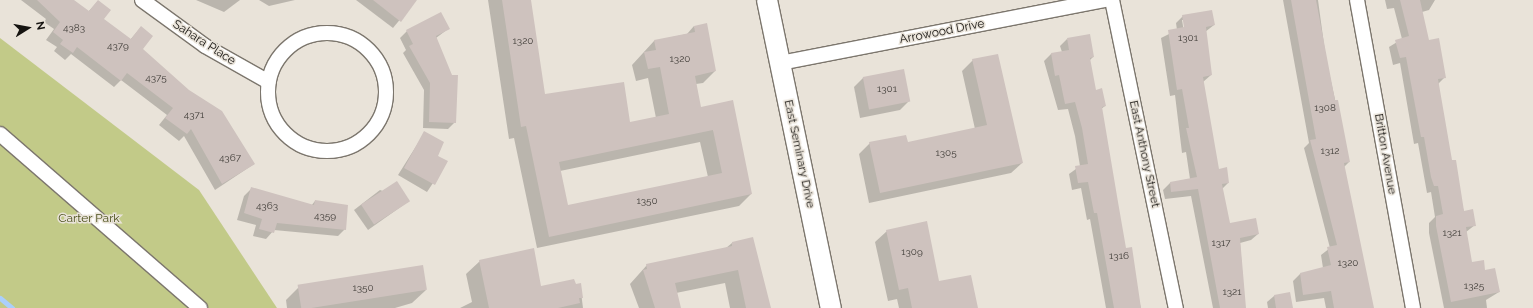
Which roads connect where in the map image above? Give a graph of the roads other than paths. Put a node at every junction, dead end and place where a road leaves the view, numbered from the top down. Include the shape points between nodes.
1 (142, 0) edge
2 (766, 0) edge
3 (1105, 0) edge
4 (1112, 0) edge
5 (1357, 0) edge
6 (780, 63) junction
7 (269, 82) junction
8 (0, 134) edge
9 (200, 308) edge
10 (831, 308) edge
11 (1176, 308) edge
12 (1413, 308) edge

1 - 7 street, Sahara Place via 205,46
2 - 6 main road, East Seminary Drive
3 - 6 street, Arrowood Drive
4 - 11 street, East Anthony Street
5 - 12 street, Britton Avenue
6 - 10 main road, East Seminary Drive
7 - 7 street via 270,103 280,128 292,140 322,151 353,146 367,136 384,109 387,93 379,62 369,49 356,39 336,33 309,35 294,42 273,66
8 - 9 street

